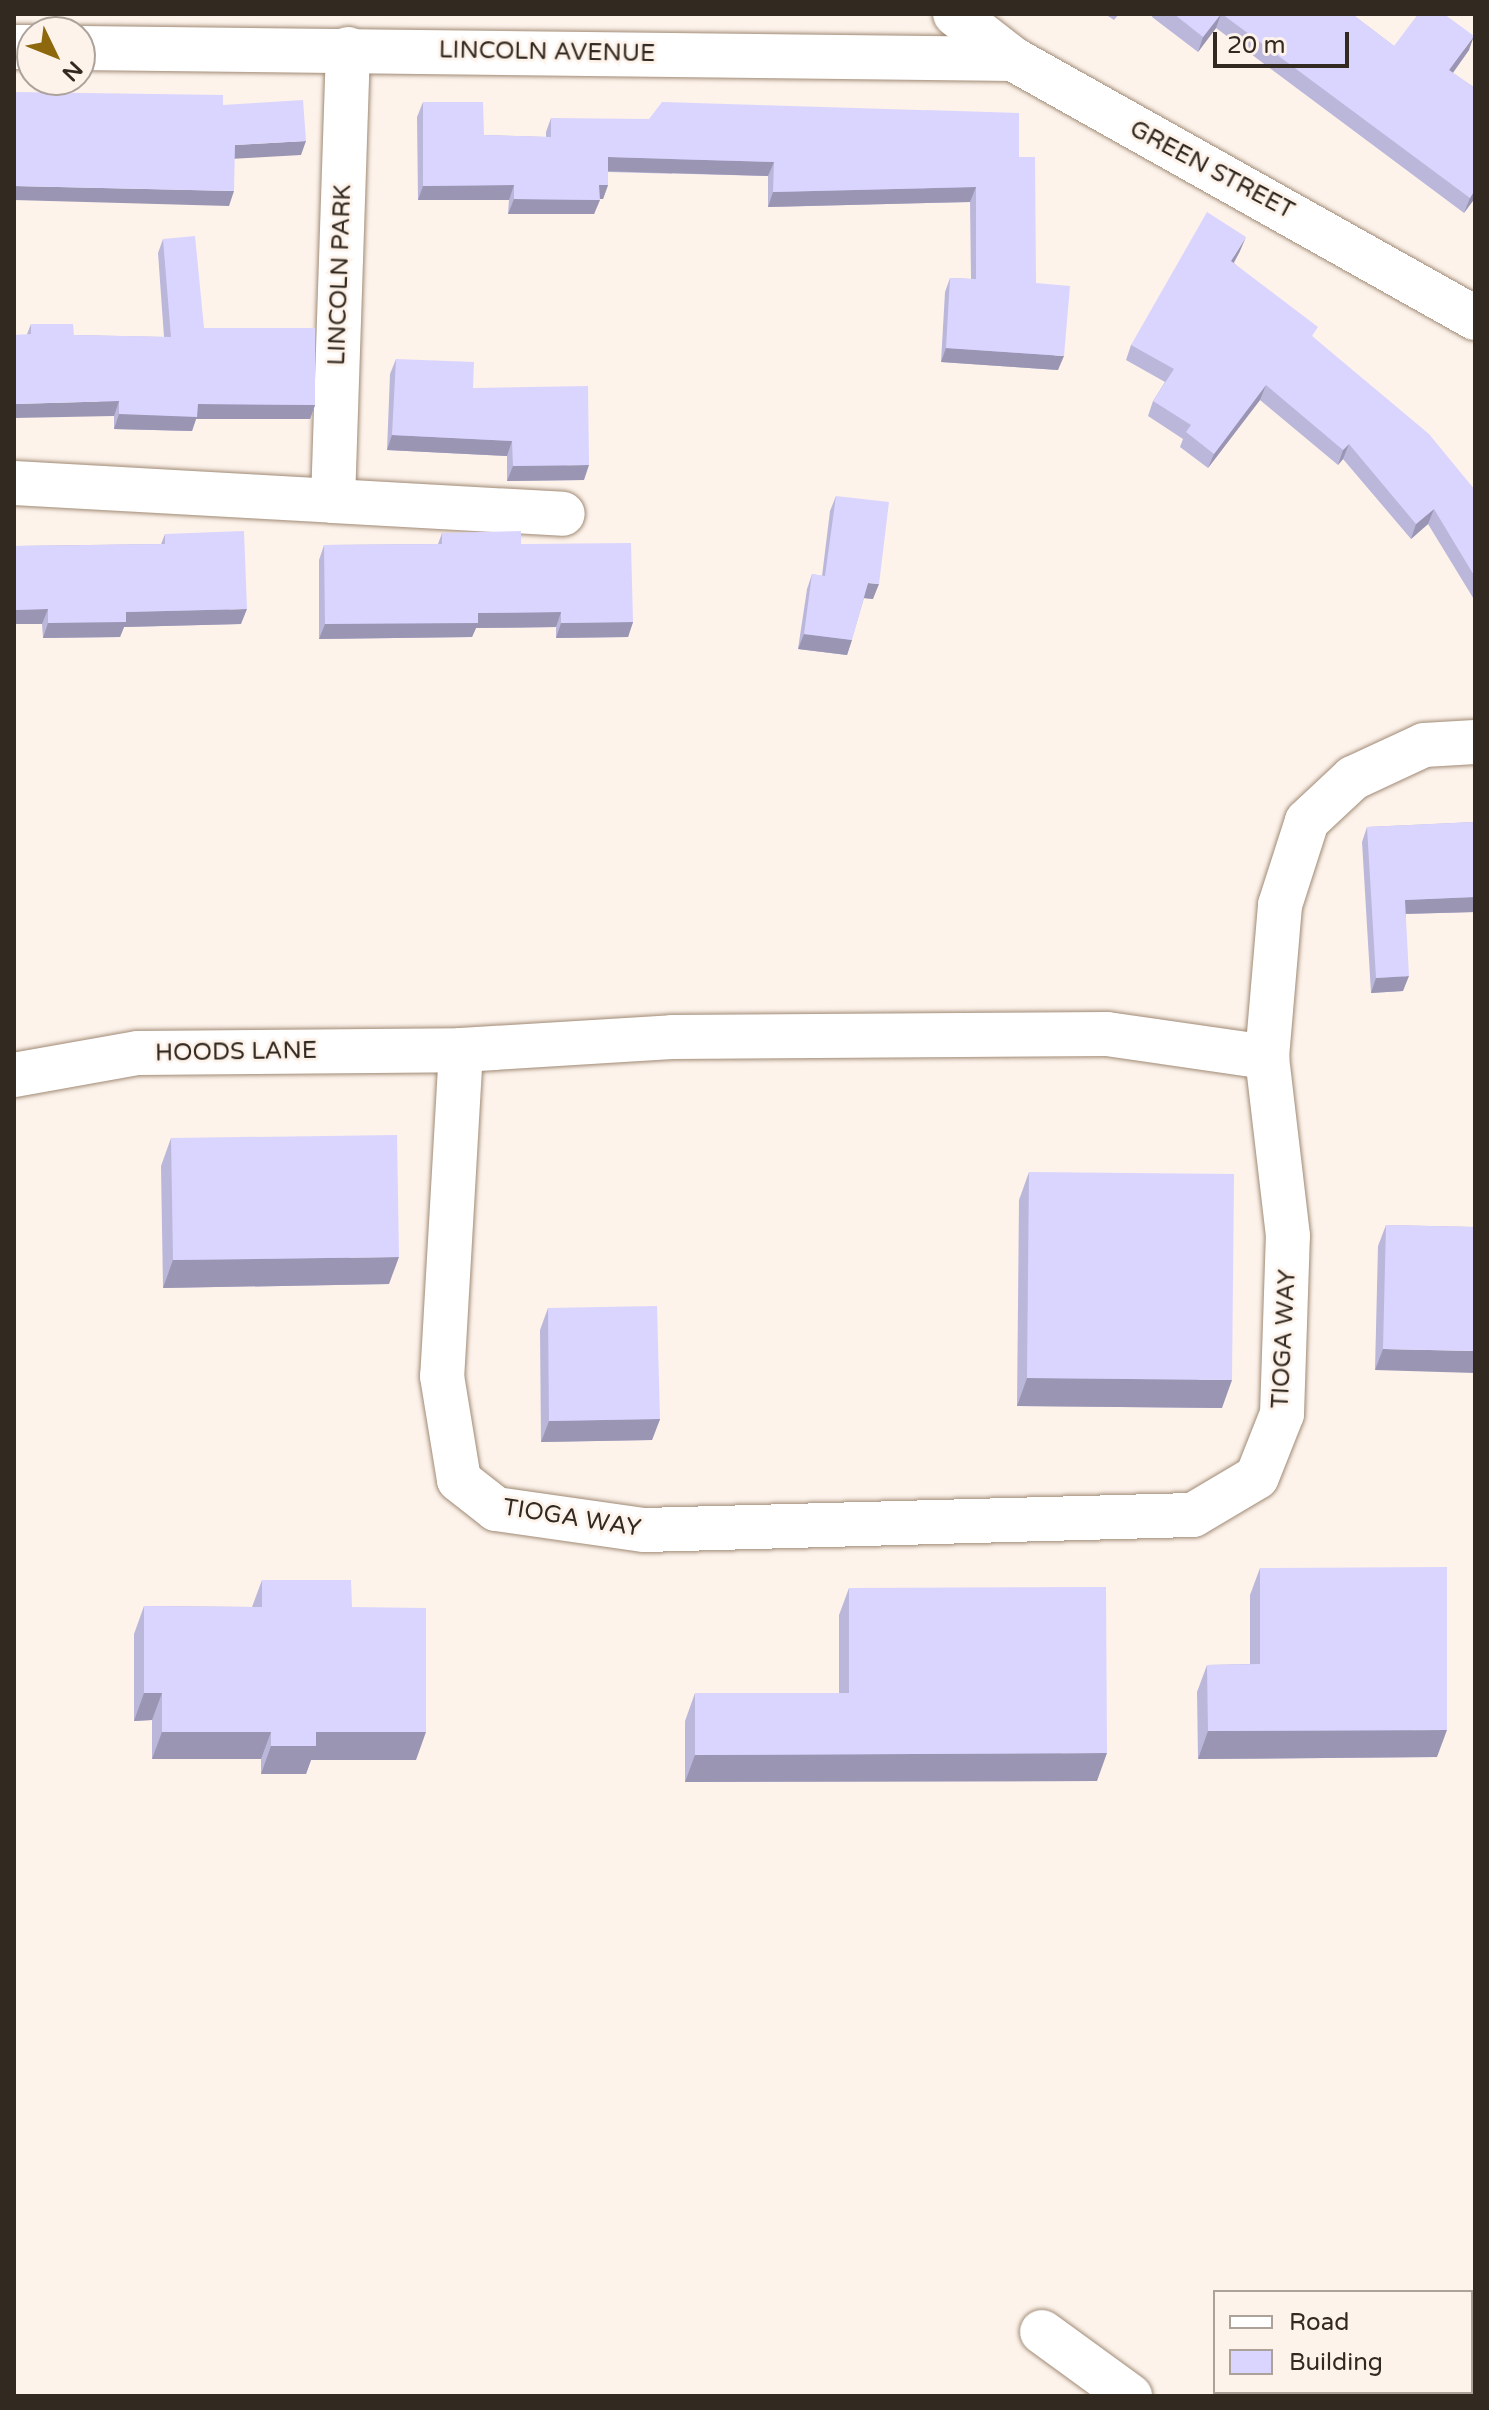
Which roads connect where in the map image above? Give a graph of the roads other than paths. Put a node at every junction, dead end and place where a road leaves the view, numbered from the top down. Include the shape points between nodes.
1 (955, 14) edge
2 (96, 48) edge
3 (348, 49) junction
4 (1013, 59) junction
5 (1475, 318) edge
6 (14, 483) edge
7 (333, 501) junction
8 (563, 514) dead end
9 (1475, 742) edge
10 (461, 1050) junction
11 (1267, 1057) junction
12 (14, 1075) edge
13 (1042, 2332) dead end
14 (1130, 2396) edge

1 - 4 street, GREEN STREET
2 - 3 street, LINCOLN AVENUE
3 - 4 street, LINCOLN AVENUE
3 - 7 street, LINCOLN PARK
4 - 5 street, GREEN STREET
6 - 7 street
7 - 8 street
9 - 11 street, TIOGA WAY via 1424,745 1353,778 1307,821 1280,905
10 - 11 street via 672,1037 1107,1034
10 - 11 street, TIOGA WAY via 443,1277 442,1376 459,1480 496,1509 644,1530 1193,1515 1257,1477 1282,1414 1290,1329 1288,1236
10 - 12 street, HOODS LANE via 138,1053
13 - 14 street

